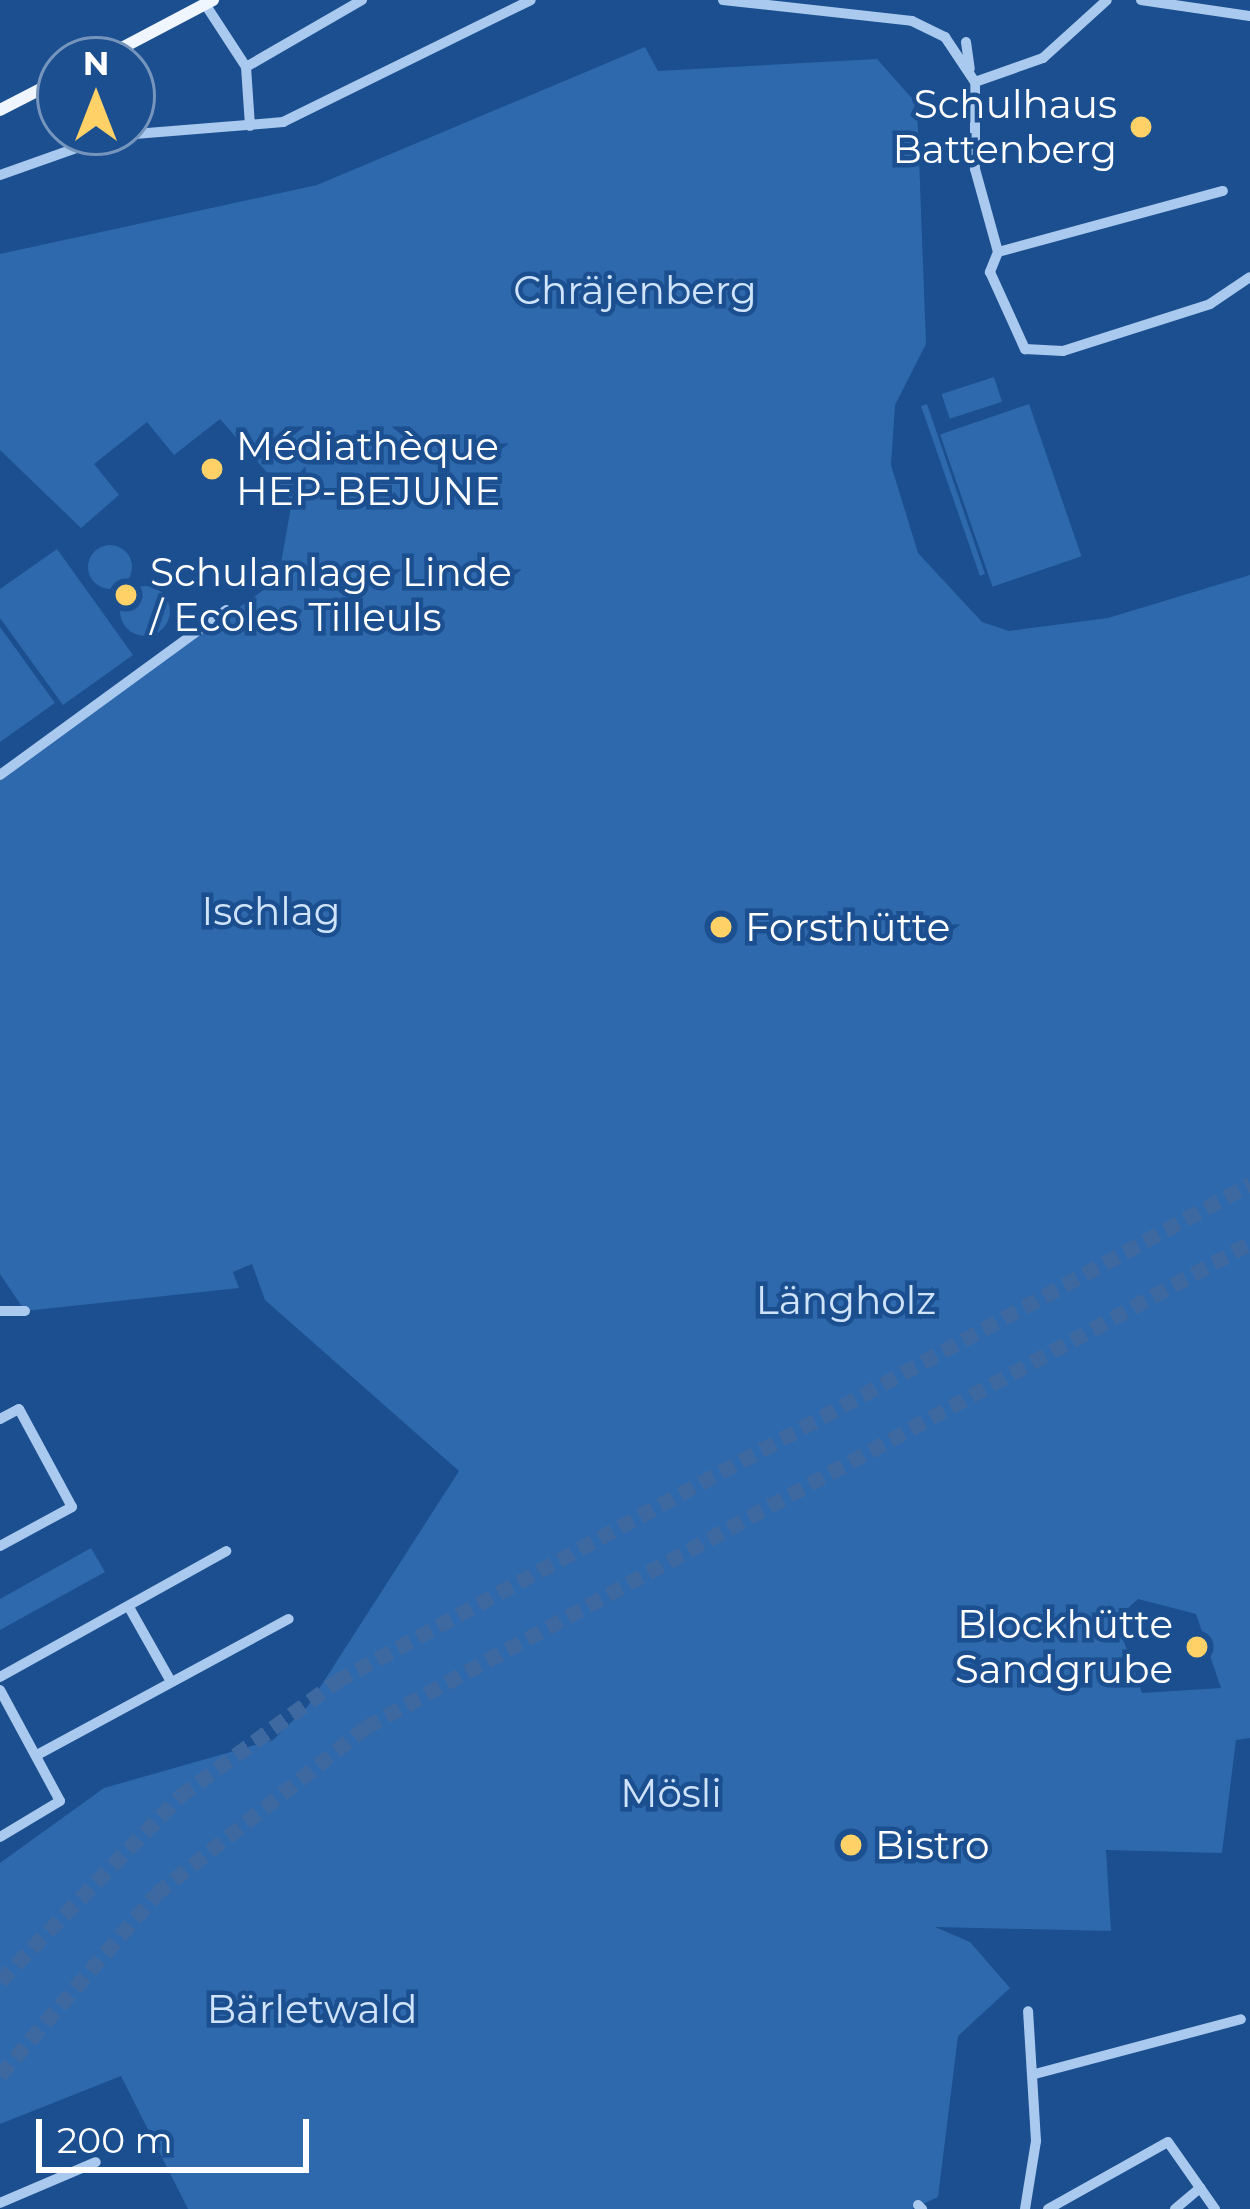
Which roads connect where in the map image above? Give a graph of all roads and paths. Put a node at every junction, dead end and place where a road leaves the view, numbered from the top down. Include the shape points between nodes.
1 (362, 0) edge
2 (531, 0) edge
3 (723, 0) edge
4 (1107, 0) edge
5 (1141, 0) edge
6 (209, 2) edge
7 (1250, 16) edge
8 (145, 36) edge
9 (966, 42) dead end
10 (246, 67) junction
11 (970, 69) junction
12 (975, 82) junction
13 (36, 91) edge
14 (0, 110) edge
15 (250, 125) junction
16 (0, 175) edge
17 (1223, 191) dead end
18 (998, 252) junction
19 (1250, 277) edge
20 (226, 610) dead end
21 (0, 775) edge
22 (0, 1310) edge
23 (25, 1311) dead end
24 (0, 1419) edge
25 (0, 1546) edge
26 (226, 1551) dead end
27 (130, 1609) junction
28 (289, 1619) dead end
29 (0, 1677) edge
30 (170, 1680) junction
31 (0, 1690) edge
32 (37, 1755) junction
33 (0, 1838) edge
34 (1028, 2012) dead end
35 (1241, 2019) dead end
36 (1035, 2074) junction
37 (96, 2162) dead end
38 (1201, 2188) junction
39 (0, 2204) edge
40 (1025, 2209) edge
41 (1048, 2209) edge
42 (1175, 2209) edge
43 (1215, 2209) edge

1 - 10 street
2 - 15 street via 308,114
3 - 11 street via 912,21 945,37
4 - 12 street via 1043,58
5 - 7 street
6 - 8 main road
6 - 10 street
9 - 11 street
10 - 15 street
11 - 12 street
12 - 18 street via 975,169
13 - 14 main road
15 - 16 street via 110,136
17 - 18 street
18 - 19 street via 990,272 1011,332 1038,353 1210,304
20 - 21 street
22 - 23 street
24 - 25 street via 19,1409 73,1507
26 - 27 street
27 - 29 street
27 - 30 street
28 - 30 street
30 - 32 street
31 - 32 street
32 - 33 street via 61,1801
34 - 36 street
35 - 36 street
36 - 40 street
37 - 39 street
38 - 41 street via 1168,2142
38 - 42 street
38 - 43 street

